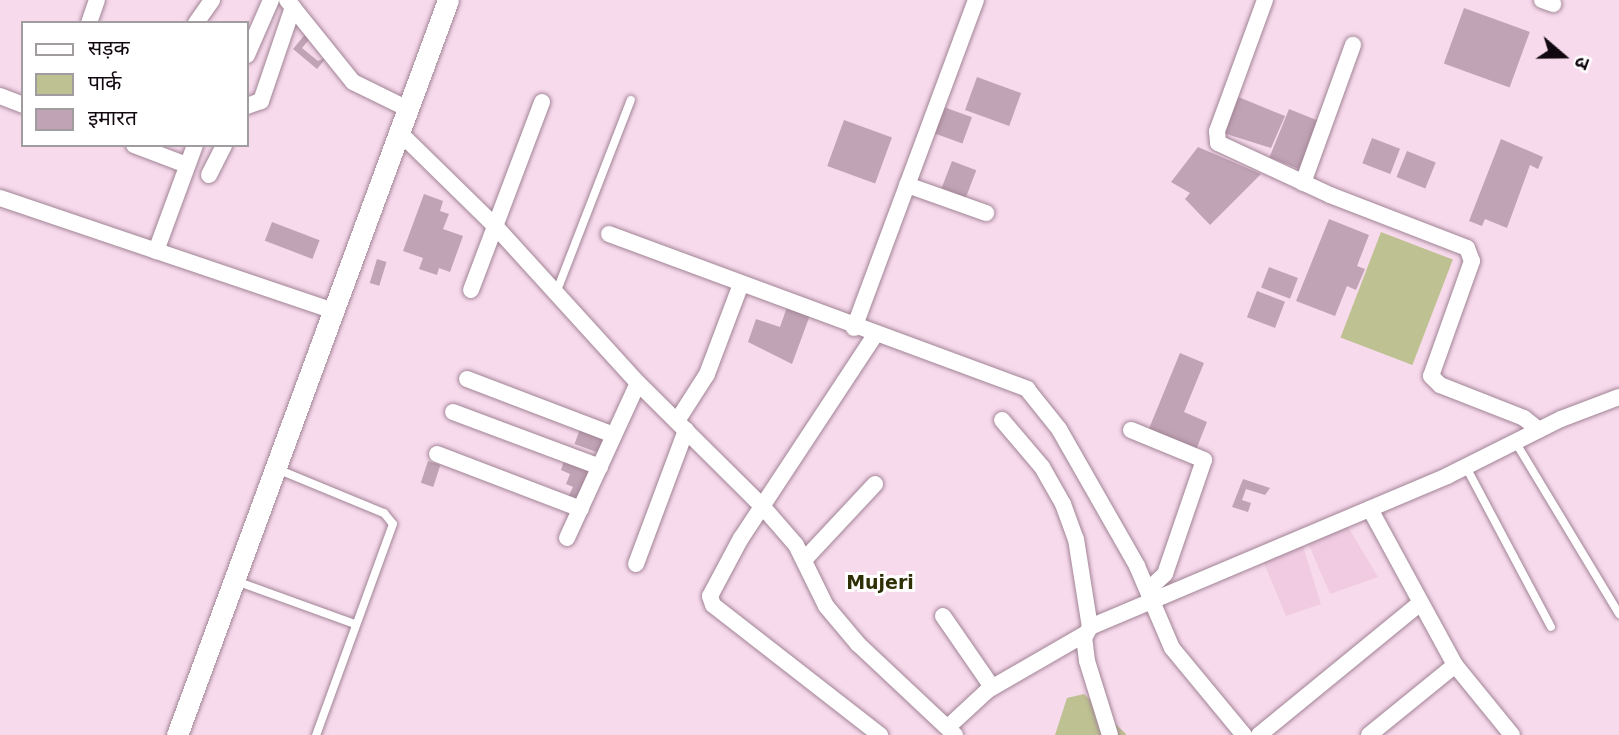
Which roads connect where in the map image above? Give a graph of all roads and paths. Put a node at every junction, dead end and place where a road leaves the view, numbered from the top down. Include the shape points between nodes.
1 (97, 0) edge
2 (212, 0) edge
3 (271, 0) edge
4 (448, 0) edge
5 (976, 0) edge
6 (1265, 0) edge
7 (290, 4) edge
8 (90, 21) edge
9 (197, 21) edge
10 (1353, 44) dead end
11 (248, 53) edge
12 (0, 96) edge
13 (631, 100) dead end
14 (542, 102) dead end
15 (21, 103) edge
16 (248, 106) edge
17 (408, 109) junction
18 (399, 132) junction
19 (139, 147) edge
20 (194, 147) edge
21 (223, 147) edge
22 (187, 165) junction
23 (209, 175) dead end
24 (1303, 183) junction
25 (907, 184) junction
26 (0, 198) edge
27 (986, 213) dead end
28 (496, 227) junction
29 (609, 234) dead end
30 (156, 251) junction
31 (741, 284) junction
32 (471, 290) dead end
33 (556, 294) junction
34 (334, 311) junction
35 (854, 328) junction
36 (875, 335) junction
37 (467, 379) dead end
38 (638, 383) junction
39 (1619, 397) edge
40 (453, 412) dead end
41 (1002, 420) dead end
42 (682, 425) junction
43 (1131, 430) dead end
44 (1539, 430) junction
45 (614, 435) junction
46 (1516, 443) junction
47 (437, 454) dead end
48 (600, 467) junction
49 (1466, 467) junction
50 (277, 470) junction
51 (875, 484) dead end
52 (764, 507) junction
53 (580, 509) junction
54 (1370, 509) junction
55 (567, 538) dead end
56 (804, 560) junction
57 (636, 564) dead end
58 (236, 580) junction
59 (1151, 594) junction
60 (1420, 603) junction
61 (1619, 614) edge
62 (943, 616) dead end
63 (355, 624) junction
64 (1551, 627) dead end
65 (1087, 631) junction
66 (1455, 665) junction
67 (992, 687) junction
68 (952, 731) edge
69 (177, 735) edge
70 (316, 735) edge
71 (880, 735) edge
72 (1110, 735) edge
73 (1244, 735) edge
74 (1259, 735) edge
75 (1369, 735) edge
76 (1512, 735) edge

1 - 8 street
2 - 9 street
3 - 11 street
4 - 17 street
5 - 25 street
6 - 24 street via 1216,139 1223,147
7 - 16 street via 261,101
7 - 17 street via 353,82
10 - 24 street
12 - 15 street
13 - 33 lane
14 - 28 street
17 - 18 street
18 - 28 street
18 - 34 street
19 - 22 street
20 - 22 street
21 - 23 street
22 - 30 street
24 - 44 street via 1467,248 1472,261 1431,376 1440,385 1524,418
25 - 27 street
25 - 35 street
26 - 30 street
28 - 32 street
28 - 33 street
29 - 31 street
30 - 34 street
31 - 35 street
31 - 42 street
33 - 38 street
34 - 50 street
35 - 36 street
36 - 52 street
36 - 59 street via 1027,389 1059,429
37 - 45 street
38 - 42 street
38 - 45 street
39 - 44 street
40 - 48 street
41 - 65 street via 1042,467 1070,520
42 - 52 street
42 - 57 street
43 - 59 street via 1204,460 1165,573
44 - 46 street
45 - 48 street
46 - 49 street
46 - 61 lane
47 - 53 street
48 - 53 street
49 - 54 street
49 - 64 lane
50 - 58 street
50 - 63 lane via 391,519 391,531
51 - 56 street
52 - 56 street
52 - 71 street via 712,588 710,601
53 - 55 street
54 - 59 street
54 - 60 street
56 - 68 street via 826,606 858,644
58 - 63 lane
58 - 69 street
59 - 65 street
59 - 73 street via 1157,620 1172,648
60 - 66 street
60 - 74 street
62 - 67 street
63 - 70 lane
65 - 67 street
65 - 72 street via 1087,661
66 - 75 street
66 - 76 street
67 - 68 street

